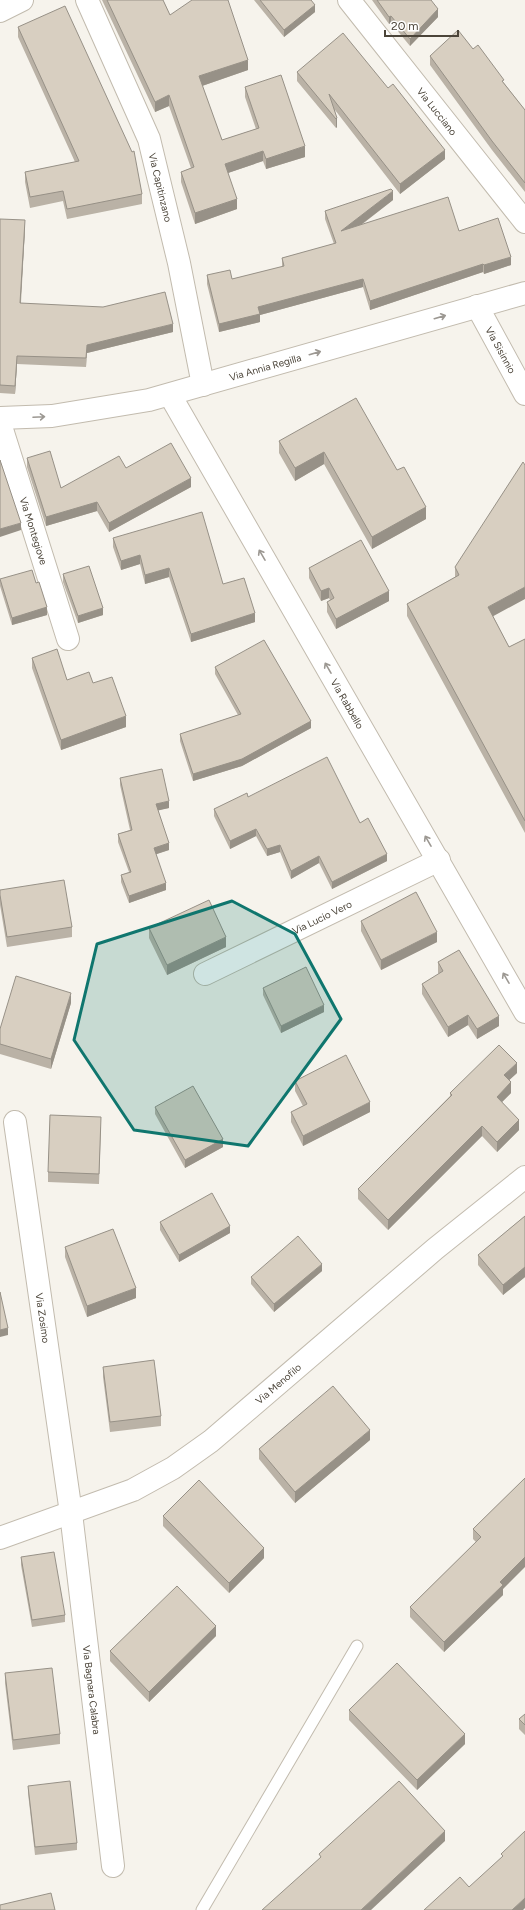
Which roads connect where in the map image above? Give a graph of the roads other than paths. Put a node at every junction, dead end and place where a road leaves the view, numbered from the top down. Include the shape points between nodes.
1 (22, 0) edge
2 (88, 0) edge
3 (349, 0) edge
4 (0, 11) edge
5 (525, 222) edge
6 (525, 293) edge
7 (477, 306) junction
8 (203, 385) junction
9 (525, 394) edge
10 (170, 395) junction
11 (0, 418) edge
12 (0, 423) edge
13 (68, 639) dead end
14 (439, 860) junction
15 (205, 974) dead end
16 (525, 1012) edge
17 (15, 1122) dead end
18 (525, 1177) edge
19 (71, 1513) junction
20 (0, 1538) edge
21 (357, 1646) dead end
22 (113, 1866) dead end
23 (202, 1910) edge

1 - 4 street
2 - 8 street, Via Capitinzano via 149,139 180,263
3 - 5 street, Via Lucciano
6 - 7 street, Via Annia Regilla
8 -> 7 street, Via Annia Regilla
7 - 9 street, Via Sisinnio
8 - 10 street, Via Annia Regilla
11 -> 10 street, Via Annia Regilla via 75,414
14 -> 10 street, Via Rabbello
12 - 13 street, Via Montegiove
14 - 15 street, Via Lucio Vero
16 -> 14 street, Via Rabbello
17 - 19 street, Via Zosimo
18 - 19 street, Via Menofilo via 435,1249 211,1441 173,1468 133,1490
19 - 20 street, Via Menofilo
19 - 22 street, Via Bagnara Calabra
21 - 23 lane

